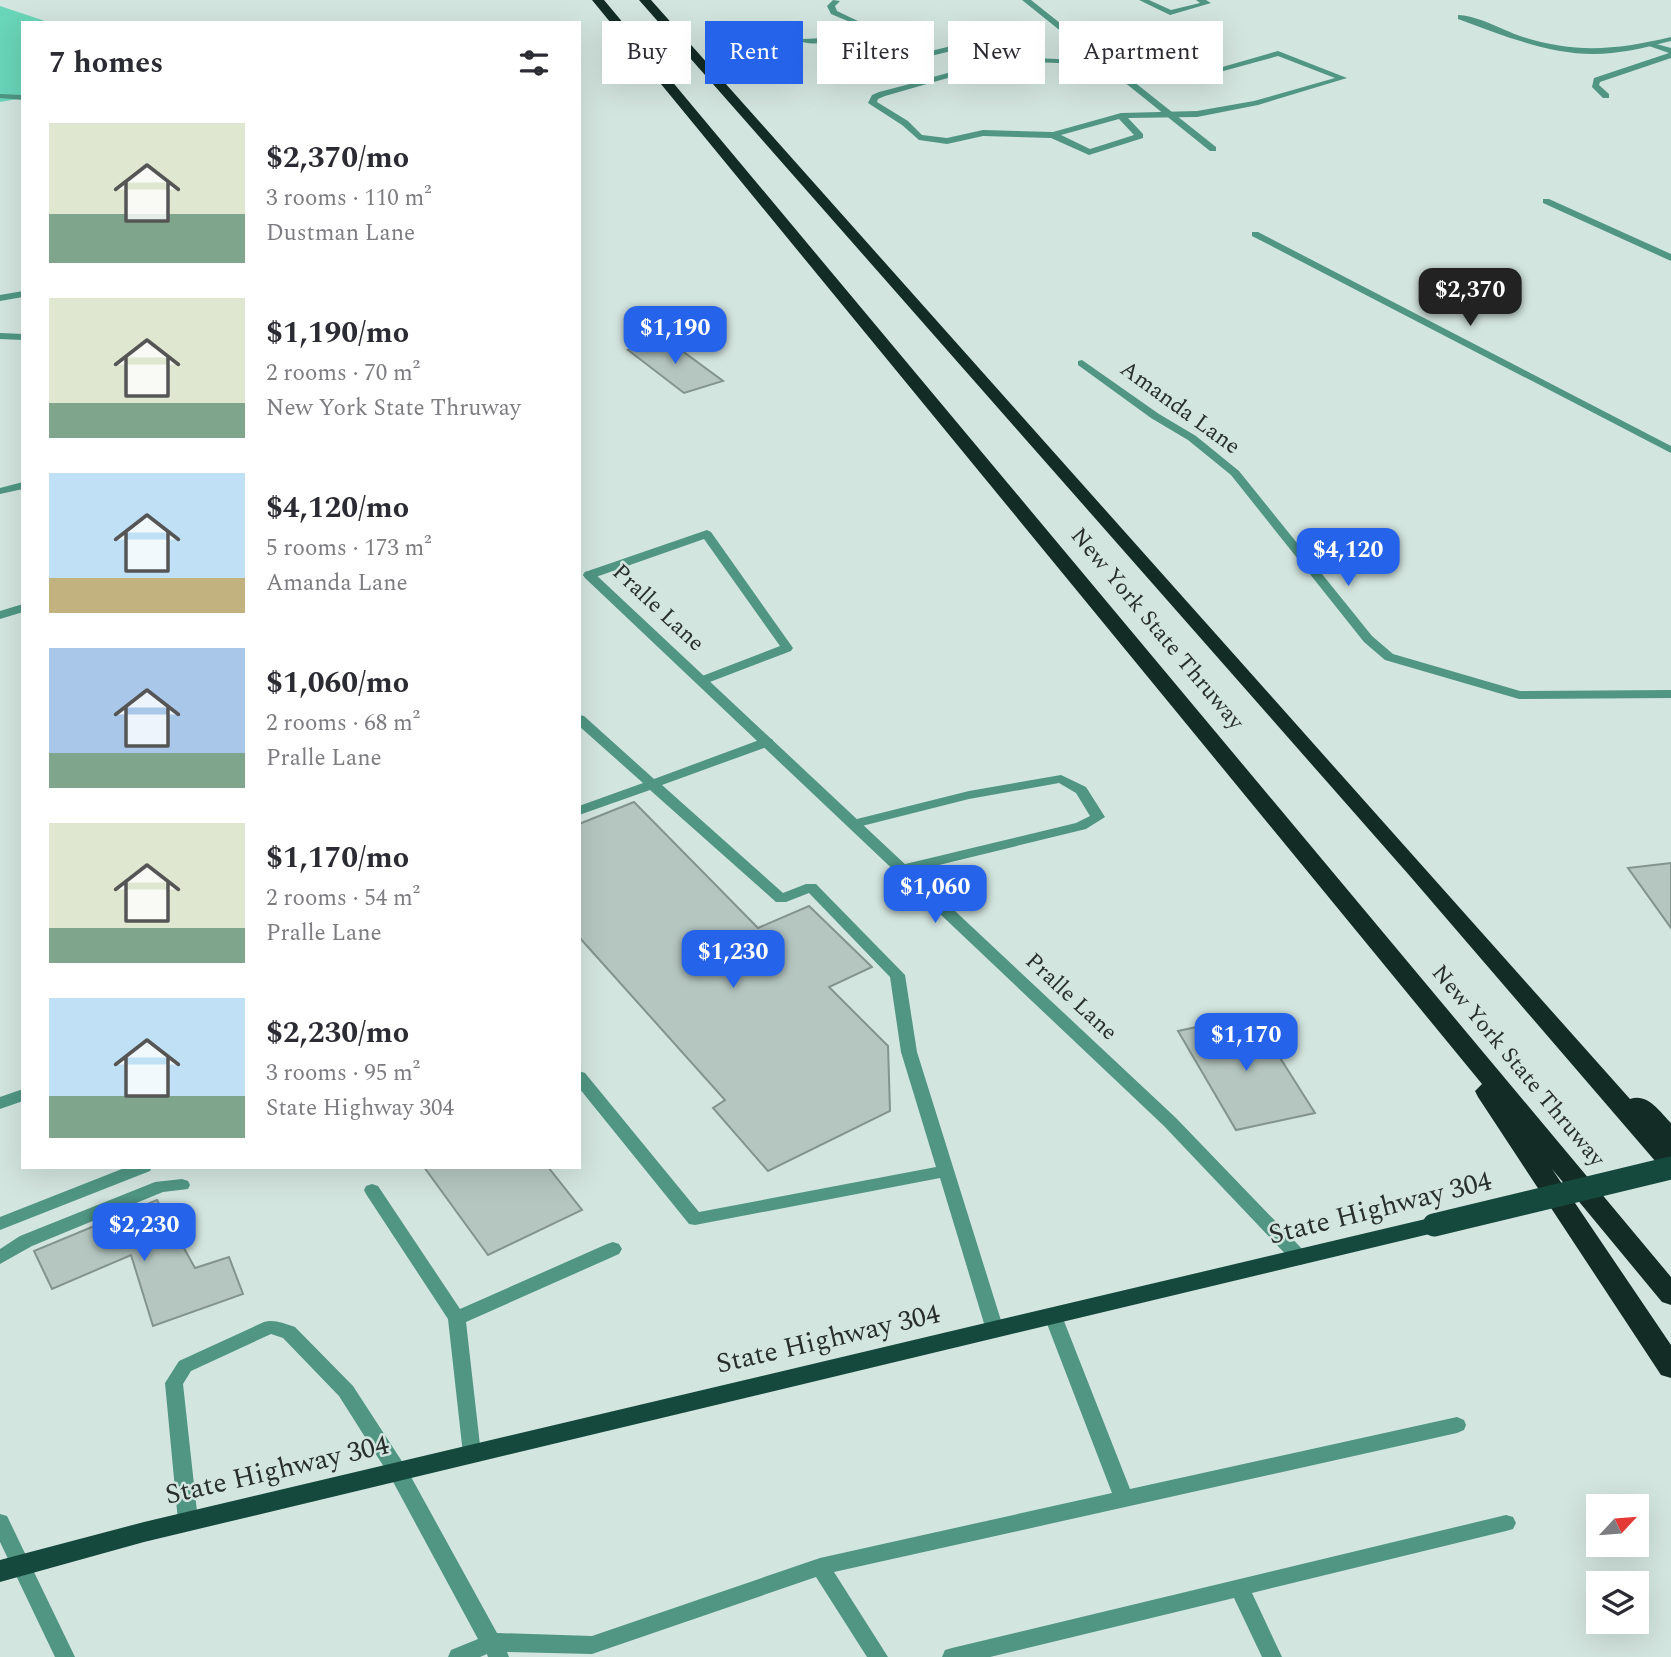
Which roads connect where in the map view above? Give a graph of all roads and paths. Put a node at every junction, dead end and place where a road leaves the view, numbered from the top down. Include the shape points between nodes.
1 (598, 0) edge
2 (645, 0) edge
3 (836, 0) edge
4 (1026, 0) edge
5 (1143, 0) edge
6 (1200, 0) edge
7 (1461, 17) dead end
8 (1059, 26) edge
9 (1671, 39) edge
10 (803, 41) edge
11 (1653, 44) junction
12 (1671, 53) edge
13 (1223, 69) edge
14 (918, 84) edge
15 (1131, 84) edge
16 (0, 96) edge
17 (1606, 96) dead end
18 (21, 98) edge
19 (1169, 114) junction
20 (1121, 116) junction
21 (1053, 135) junction
22 (1213, 149) dead end
23 (1546, 201) dead end
24 (1255, 234) dead end
25 (1671, 258) edge
26 (21, 294) edge
27 (0, 298) edge
28 (0, 336) edge
29 (21, 337) edge
30 (1082, 363) dead end
31 (1671, 450) edge
32 (21, 486) edge
33 (0, 491) edge
34 (21, 609) edge
35 (0, 615) edge
36 (702, 681) junction
37 (1671, 694) edge
38 (583, 727) edge
39 (767, 742) junction
40 (652, 783) junction
41 (581, 810) edge
42 (854, 824) junction
43 (902, 869) junction
44 (1420, 991) junction
45 (1528, 995) junction
46 (581, 1079) edge
47 (21, 1096) edge
48 (0, 1103) edge
49 (1671, 1138) edge
50 (1671, 1163) edge
51 (1671, 1168) edge
52 (139, 1169) edge
53 (946, 1171) junction
54 (182, 1185) dead end
55 (372, 1190) dead end
56 (0, 1224) edge
57 (613, 1250) dead end
58 (0, 1257) edge
59 (1300, 1258) junction
60 (1671, 1295) edge
61 (1053, 1317) junction
62 (457, 1318) junction
63 (995, 1330) junction
64 (1671, 1367) edge
65 (1457, 1425) dead end
66 (472, 1454) junction
67 (398, 1472) junction
68 (1124, 1498) junction
69 (188, 1521) junction
70 (0, 1522) edge
71 (1506, 1523) dead end
72 (820, 1567) junction
73 (10, 1568) edge
74 (1239, 1587) junction
75 (496, 1649) edge
76 (65, 1657) edge
77 (458, 1657) edge
78 (878, 1657) edge
79 (952, 1657) edge
80 (1272, 1657) edge

1 - 44 highway, New York State Thruway
2 - 45 highway, New York State Thruway via 1007,414 1226,652
3 - 10 street via 831,6 834,12 856,22 832,39
4 - 8 street
5 - 6 street via 1170,13 1207,3
7 - 11 street via 1565,51 1620,52
9 - 11 street
11 - 12 street
12 - 17 street via 1597,80 1595,85
13 - 19 street via 1278,53 1343,78 1255,103 1197,114
14 - 21 street via 882,94 872,103 919,137 936,141 984,133
15 - 19 street
16 - 18 street
19 - 20 street
19 - 22 street
20 - 21 street
20 - 21 street via 1140,136 1089,152
23 - 25 street
24 - 31 street
26 - 27 street
28 - 29 street
30 - 37 street, Amanda Lane via 1235,473 1368,639 1389,657 1519,695
32 - 33 street
34 - 35 street
36 - 36 street, Pralle Lane via 589,575 707,534 787,648
36 - 39 street, Pralle Lane
38 - 40 street
39 - 40 street
39 - 42 street, Pralle Lane
40 - 41 street
40 - 53 street via 781,899 811,887 897,975 909,1052
42 - 43 street, Pralle Lane
42 - 43 street via 969,795 1061,779 1081,790 1098,817 1081,826
43 - 59 street, Pralle Lane via 1170,1122
44 - 60 highway, New York State Thruway
44 - 64 highway
45 - 49 highway
45 - 50 highway, New York State Thruway
46 - 53 street via 695,1219
47 - 48 street
51 - 59 main road, State Highway 304, bridge
52 - 56 street
53 - 63 street
54 - 58 street via 161,1186 26,1241
55 - 62 street
57 - 62 street
59 - 61 main road, State Highway 304
61 - 63 main road, State Highway 304
61 - 68 street
62 - 66 street
63 - 66 main road, State Highway 304
65 - 68 street
66 - 67 main road, State Highway 304
67 - 69 main road, State Highway 304
67 - 69 street via 346,1391 289,1332 270,1327 185,1367 174,1384
67 - 75 street
68 - 72 street
69 - 73 main road, State Highway 304
70 - 73 street
71 - 74 street
72 - 75 street via 592,1645
72 - 78 street
73 - 76 street
74 - 79 street
74 - 80 street
75 - 77 street

